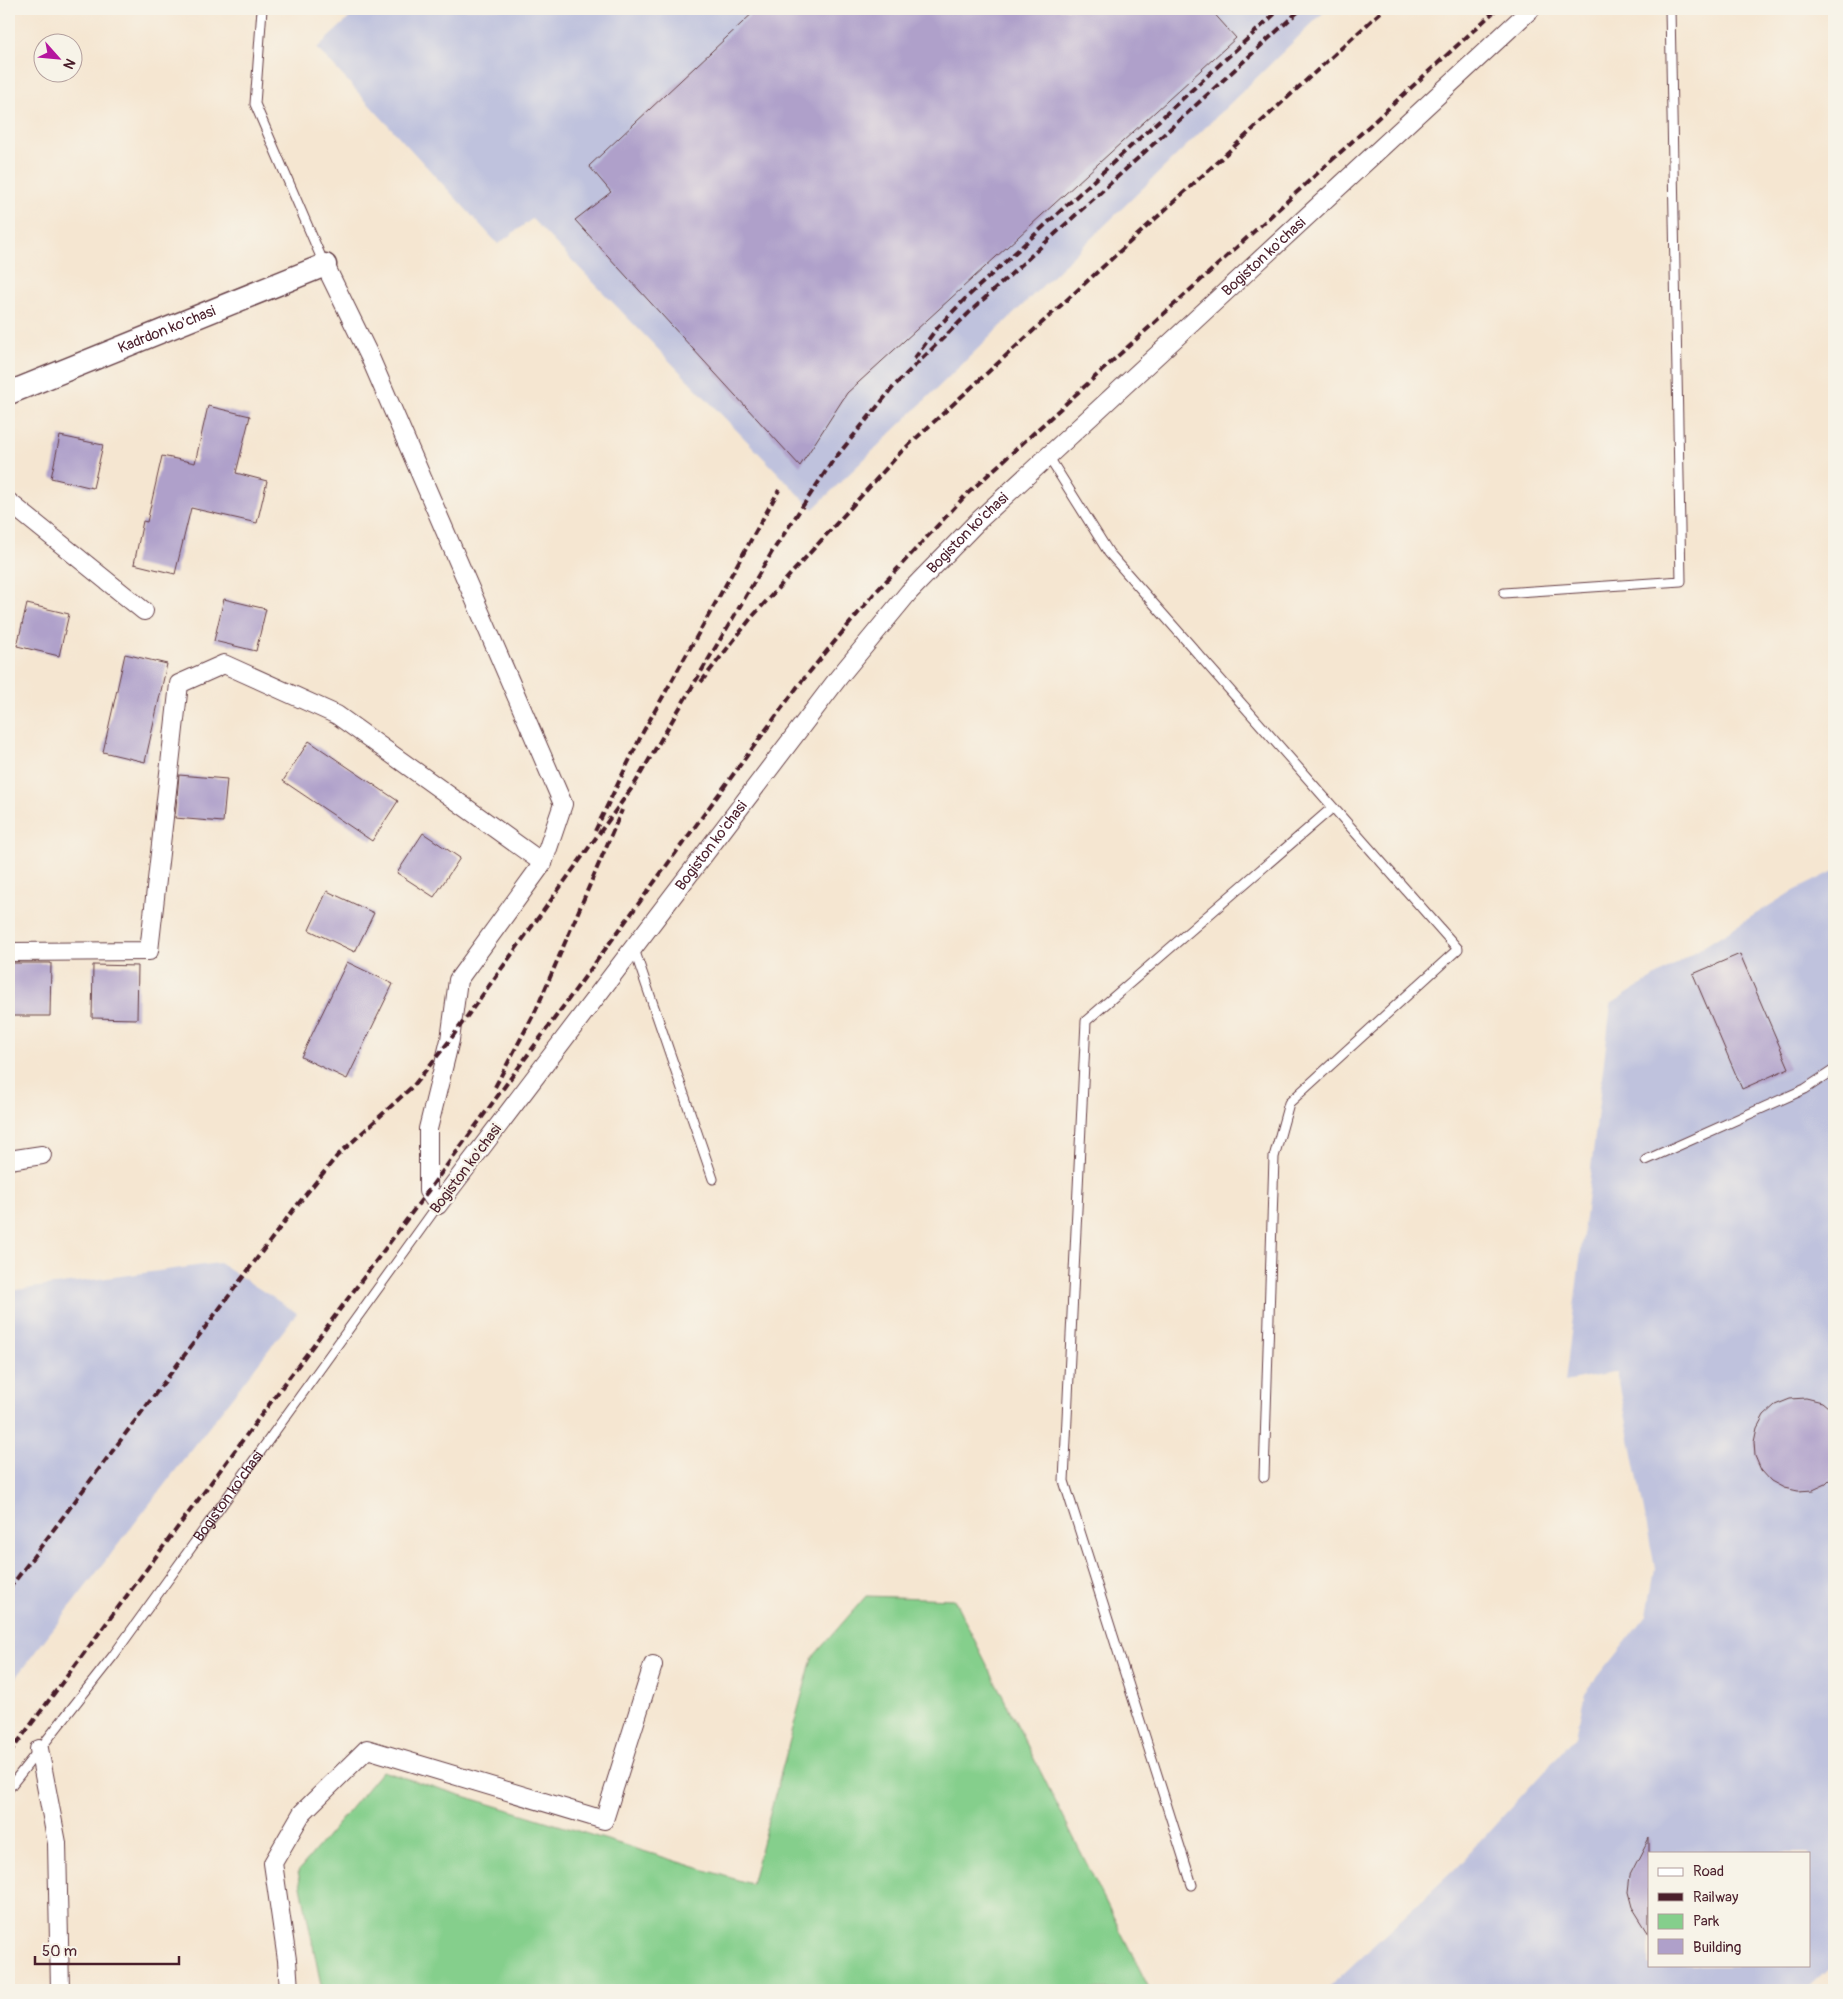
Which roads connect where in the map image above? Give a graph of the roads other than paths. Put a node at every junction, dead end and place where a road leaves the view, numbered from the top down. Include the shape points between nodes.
1 (262, 9) edge
2 (1531, 9) edge
3 (1670, 9) edge
4 (325, 265) junction
5 (9, 393) edge
6 (1048, 456) junction
7 (9, 502) edge
8 (1504, 593) dead end
9 (144, 611) dead end
10 (1332, 808) junction
11 (543, 862) junction
12 (634, 949) junction
13 (9, 952) edge
14 (1834, 1070) edge
15 (42, 1155) dead end
16 (9, 1160) edge
17 (1646, 1160) dead end
18 (713, 1180) dead end
19 (438, 1205) junction
20 (1264, 1477) dead end
21 (653, 1665) dead end
22 (39, 1749) junction
23 (9, 1788) edge
24 (1192, 1885) dead end
25 (60, 1990) edge
26 (289, 1990) edge

1 - 4 lane via 255,104
2 - 6 street, Bogiston ko'chasi
3 - 8 lane via 1681,582
4 - 5 street, Kadrdon ko'chasi
4 - 11 street via 370,355 563,804
6 - 10 lane via 1109,552
6 - 12 street, Bogiston ko'chasi via 909,592 839,677
7 - 9 street
10 - 20 lane via 1458,948 1289,1104 1274,1157
10 - 24 lane via 1086,1021 1064,1481
11 - 13 street via 337,715 224,664 179,684 148,951
11 - 19 street via 458,980 450,1040 428,1129 428,1190
12 - 18 lane
12 - 19 street, Bogiston ko'chasi
14 - 17 lane via 1805,1089
15 - 16 street
19 - 22 lane, Bogiston ko'chasi via 113,1656
21 - 26 street via 604,1820 367,1749 302,1813 273,1863
22 - 23 lane, Bogiston ko'chasi
22 - 25 street via 57,1843

